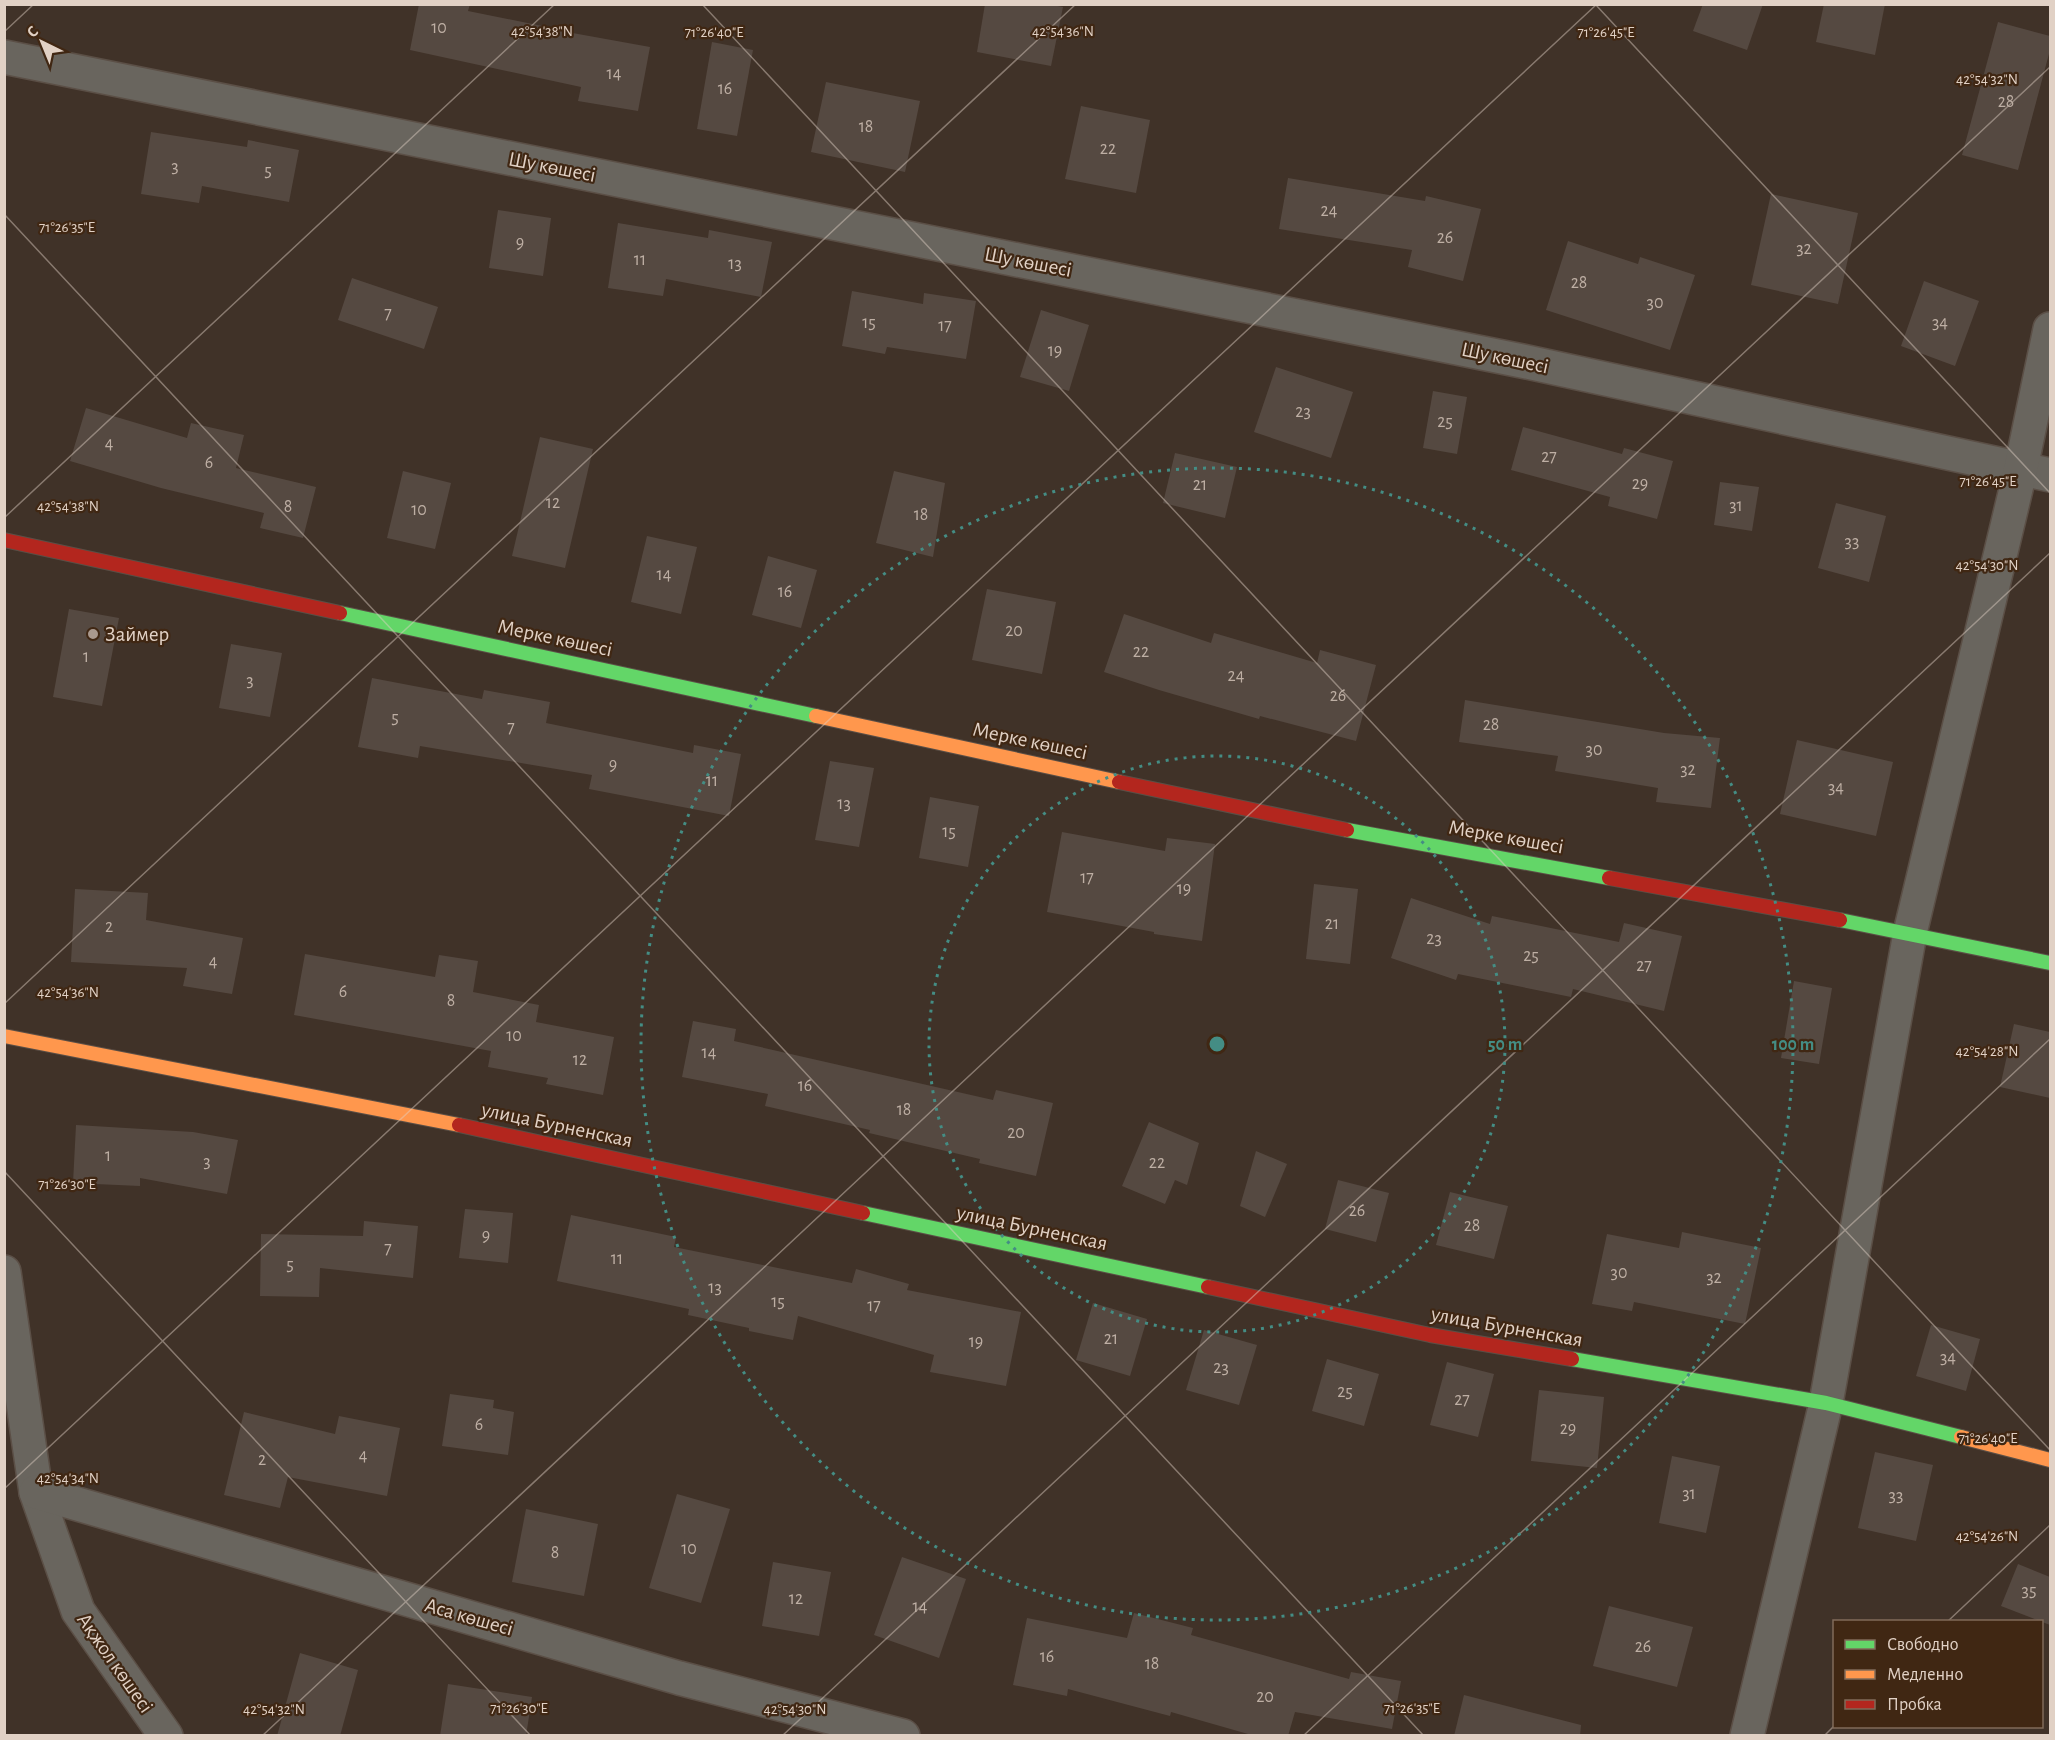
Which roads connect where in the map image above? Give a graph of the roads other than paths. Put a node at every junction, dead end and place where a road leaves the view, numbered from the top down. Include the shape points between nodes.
1 (4, 57) edge
2 (2050, 330) edge
3 (2036, 472) edge
4 (4, 540) edge
5 (1910, 933) junction
6 (2050, 963) edge
7 (4, 1036) edge
8 (4, 1272) edge
9 (1826, 1403) junction
10 (2050, 1460) edge
11 (36, 1492) junction
12 (166, 1736) edge
13 (903, 1736) edge
14 (1747, 1736) edge

1 - 3 street, Шу көшесі via 1522,361
2 - 3 street
3 - 5 street
4 - 5 street, Мерке көшесі via 1304,822
5 - 6 street, Мерке көшесі
5 - 9 street
7 - 9 street, улица Бурненская via 457,1125 1430,1335
8 - 11 street, Ақжол көшесі
9 - 10 street, улица Бурненская
9 - 14 street
11 - 12 street, Ақжол көшесі via 78,1611
11 - 13 street, Аса көшесі via 679,1678

